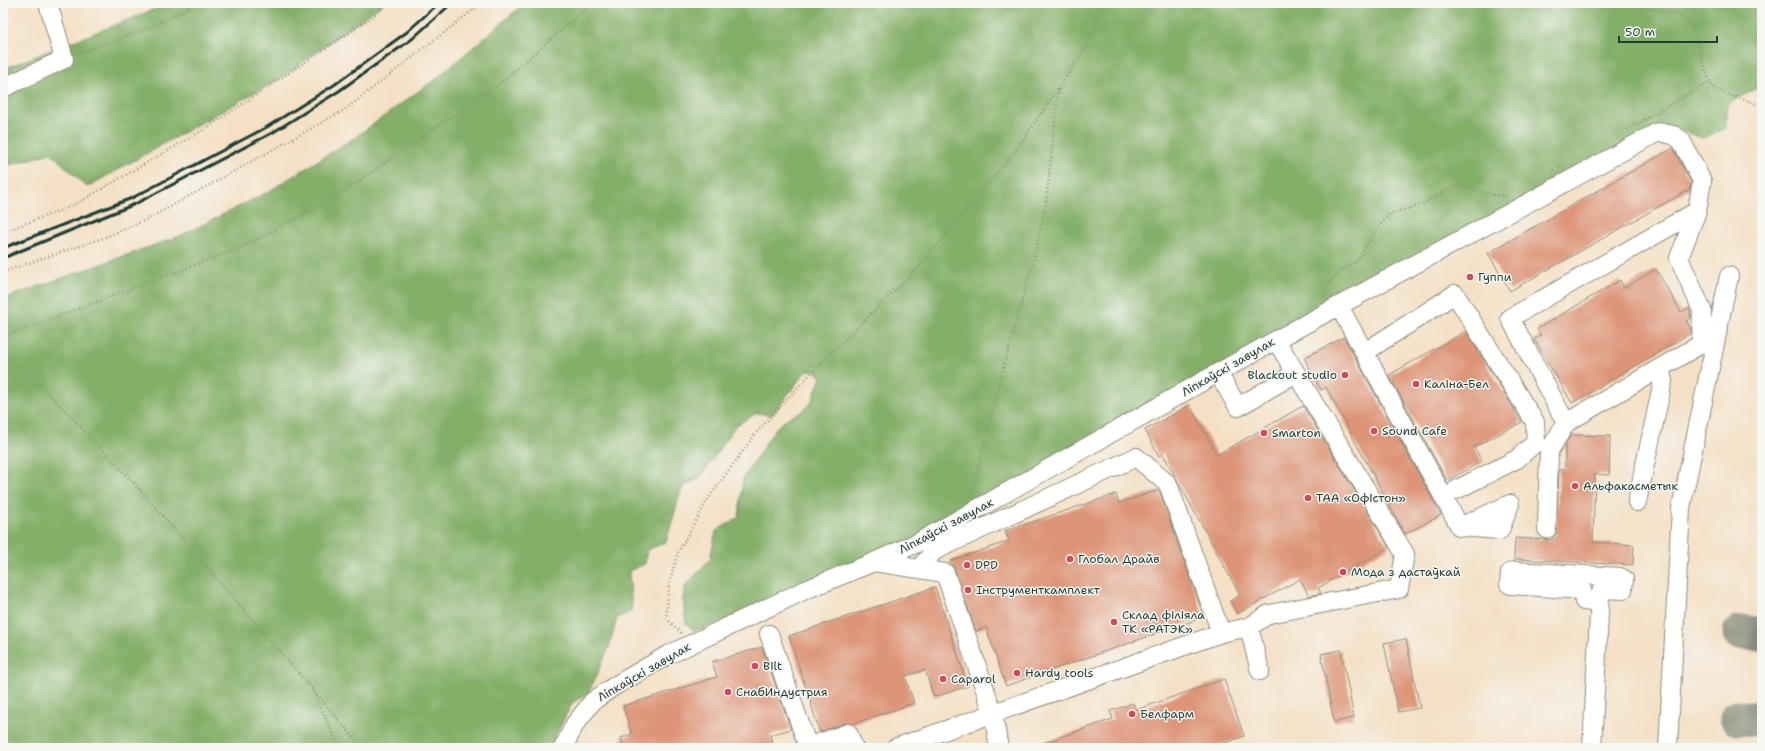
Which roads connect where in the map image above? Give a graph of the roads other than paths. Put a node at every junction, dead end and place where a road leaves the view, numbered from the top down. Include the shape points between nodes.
1 (48, 3) edge
2 (3, 88) edge
3 (1697, 211) junction
4 (1729, 276) dead end
5 (1332, 302) junction
6 (1276, 340) junction
7 (1365, 352) junction
8 (1660, 368) junction
9 (1218, 373) junction
10 (1296, 373) junction
11 (1566, 422) junction
12 (1456, 490) dead end
13 (1637, 502) dead end
14 (1460, 527) dead end
15 (1547, 529) dead end
16 (874, 562) junction
17 (919, 569) junction
18 (1599, 603) junction
19 (1249, 627) junction
20 (1221, 633) junction
21 (769, 634) dead end
22 (1260, 671) dead end
23 (993, 713) junction
24 (806, 747) edge
25 (562, 748) edge
26 (854, 748) edge
27 (895, 748) edge
28 (999, 748) edge
29 (1592, 748) edge
30 (1668, 748) edge

1 - 2 street via 64,59
3 - 5 street, Ліпкаўскі завулак via 1702,181 1681,140 1673,135 1658,132
3 - 8 street, Ліпкаўскі завулак via 1679,258 1702,310 1701,344
3 - 11 street via 1510,318
4 - 30 street via 1681,508
5 - 6 street, Ліпкаўскі завулак
5 - 7 street
6 - 9 street, Ліпкаўскі завулак
6 - 10 street
7 - 12 street via 1456,294 1535,422 1536,442 1517,459
7 - 14 street
8 - 11 street
8 - 13 street via 1663,381
9 - 10 street via 1238,407
9 - 16 street, Ліпкаўскі завулак via 917,543
10 - 19 street via 1405,554 1399,589 1270,614
11 - 15 street via 1549,451
16 - 17 street
16 - 25 street, Ліпкаўскі завулак via 803,591 691,644 613,687 593,701 575,724
17 - 20 street via 934,551 1136,457 1168,484
17 - 23 street via 945,573
18 - 18 street via 1601,590 1623,590 1624,579 1589,575 1513,571 1510,573 1511,585 1582,590 1584,601
18 - 29 street
19 - 20 street
19 - 22 street
20 - 23 street
21 - 24 street
23 - 27 street
23 - 28 street
24 - 26 street via 848,733

